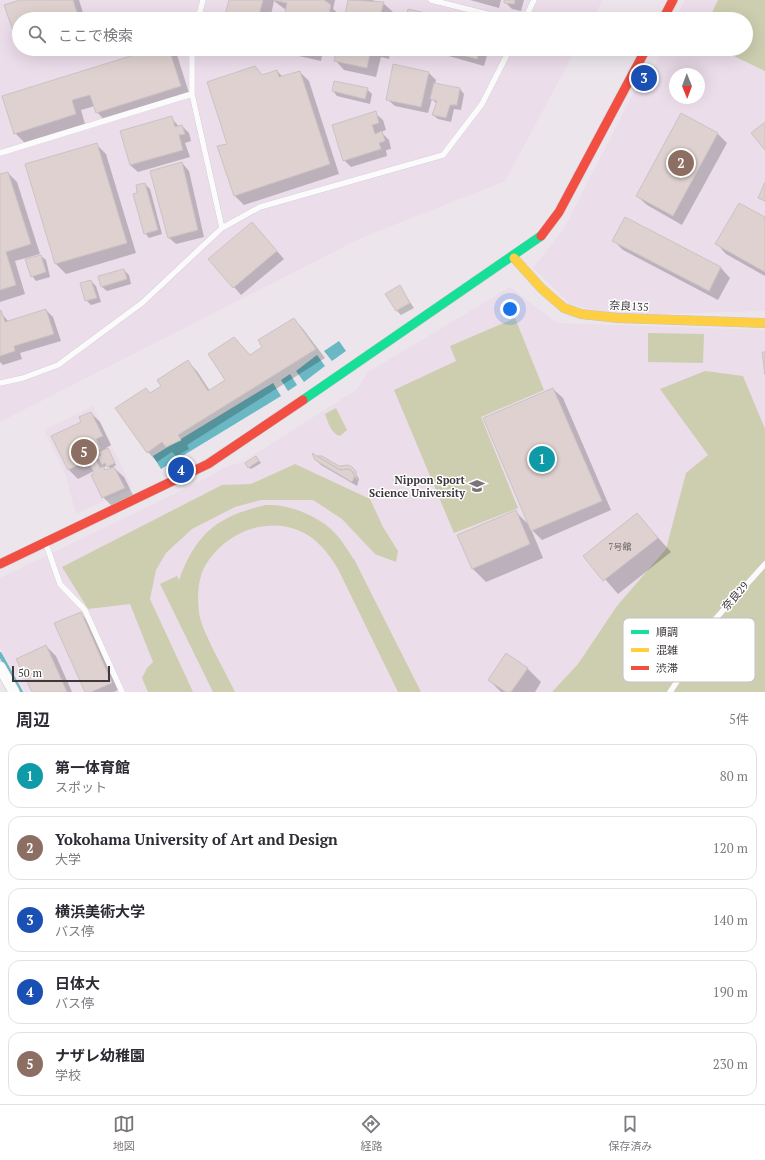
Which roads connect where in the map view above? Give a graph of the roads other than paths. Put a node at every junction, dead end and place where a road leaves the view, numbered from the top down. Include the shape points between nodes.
1 (203, 0) edge
2 (431, 0) edge
3 (534, 0) edge
4 (673, 0) edge
5 (200, 12) edge
6 (479, 12) edge
7 (528, 12) edge
8 (667, 12) edge
9 (192, 56) edge
10 (506, 56) edge
11 (642, 56) edge
12 (192, 94) junction
13 (0, 153) edge
14 (222, 228) junction
15 (514, 258) junction
16 (765, 323) edge
17 (0, 383) edge
18 (45, 542) junction
19 (1, 561) edge
20 (765, 564) edge
21 (716, 618) edge
22 (0, 667) edge
23 (677, 682) edge
24 (14, 692) edge
25 (122, 692) edge
26 (670, 692) edge

1 - 5 lane
2 - 6 lane
3 - 7 lane
4 - 8 street
9 - 12 lane
10 - 14 lane via 482,104 443,155 260,207
11 - 15 street via 554,221 540,239
12 - 13 lane
12 - 14 lane
14 - 17 lane via 142,303 58,365 23,378
15 - 16 street, 奈良135 via 542,289 564,308 581,314 618,318
15 - 18 street via 208,464
18 - 19 street
18 - 25 lane via 60,584 85,610
20 - 21 lane, 奈良29
22 - 24 street
23 - 26 lane, 奈良29

